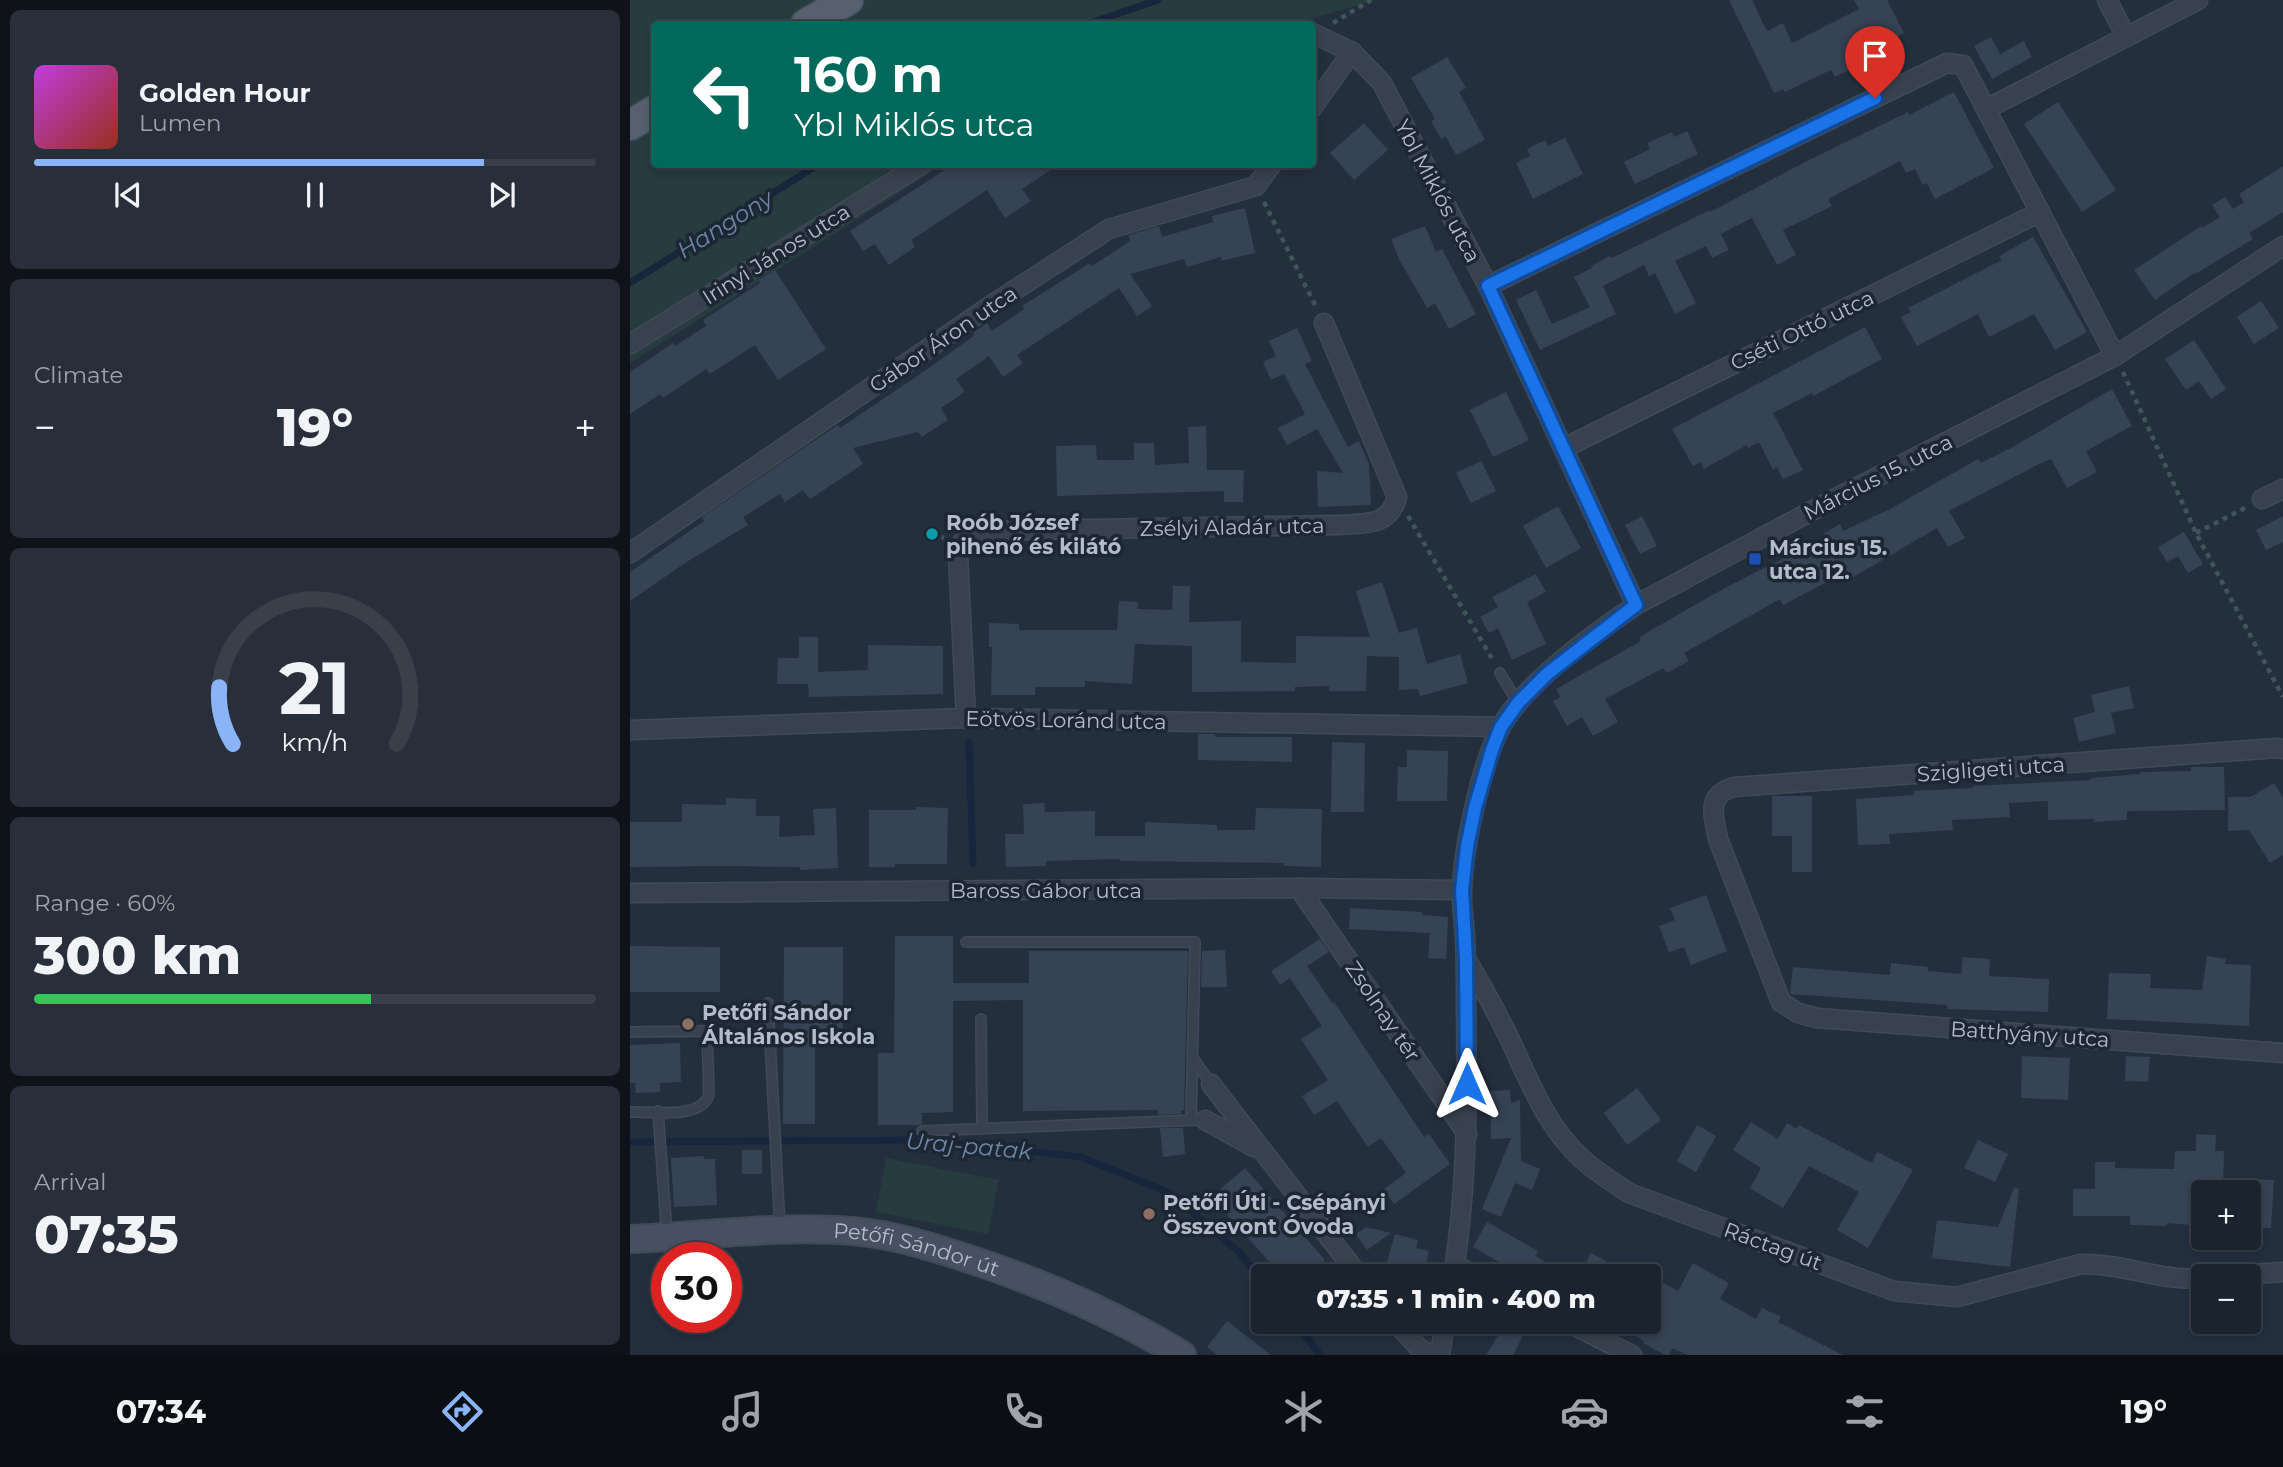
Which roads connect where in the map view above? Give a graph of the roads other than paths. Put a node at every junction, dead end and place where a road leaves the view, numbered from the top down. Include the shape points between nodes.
1 (848, 0) edge
2 (2107, 0) edge
3 (2197, 0) edge
4 (811, 21) edge
5 (1316, 34) edge
6 (2126, 36) junction
7 (1352, 52) junction
8 (1316, 102) edge
9 (1986, 109) junction
10 (651, 113) edge
11 (630, 125) edge
12 (916, 168) edge
13 (1269, 168) edge
14 (2039, 212) junction
15 (2283, 246) edge
16 (1488, 286) junction
17 (1324, 323) road end
18 (630, 344) edge
19 (2115, 356) junction
20 (1564, 448) junction
21 (2283, 489) edge
22 (2262, 499) road end
23 (630, 553) edge
24 (1636, 605) junction
25 (1500, 673) road end
26 (1518, 703) junction
27 (966, 718) junction
28 (1501, 727) junction
29 (630, 730) edge
30 (2283, 749) edge
31 (1299, 888) junction
32 (1462, 890) junction
33 (630, 893) edge
34 (966, 942) dead end
35 (1466, 959) junction
36 (1781, 1002) joint
37 (768, 1003) dead end
38 (981, 1019) dead end
39 (630, 1032) edge
40 (2283, 1052) edge
41 (1193, 1058) junction
42 (1211, 1084) joint
43 (658, 1111) junction
44 (630, 1112) edge
45 (1198, 1120) junction
46 (982, 1129) junction
47 (922, 1131) dead end
48 (1467, 1134) junction
49 (1264, 1153) junction
50 (780, 1230) junction
51 (667, 1238) junction
52 (630, 1239) edge
53 (1350, 1264) edge
54 (1455, 1264) edge
55 (2283, 1272) edge
56 (2261, 1273) edge
57 (2191, 1277) edge
58 (1406, 1334) edge
59 (1444, 1334) edge
60 (1591, 1334) edge
61 (1182, 1355) edge
62 (1430, 1355) edge
63 (1440, 1355) edge
64 (1632, 1355) edge

1 - 4 main road
2 - 6 street
3 - 6 street
5 - 7 street, Ybl Miklós utca
6 - 9 street
7 - 8 street
7 - 16 street, Ybl Miklós utca via 1382,83
9 - 14 street
9 - 16 street via 1963,65 1947,63
10 - 11 main road
12 - 18 street, Irinyi János utca
13 - 23 street, Gábor Áron utca via 1256,186 1109,229
14 - 19 street
14 - 20 street, Cséti Ottó utca
15 - 19 street, Március 15. utca
16 - 20 street, Ybl Miklós utca
17 - 27 street, Zsélyi Aladár utca via 1397,497 1394,511 1385,519 1349,524 976,531 961,543 958,555
19 - 24 street, Március 15. utca
20 - 24 street, Ybl Miklós utca
21 - 22 street
24 - 26 street, Március 15. utca via 1547,674
25 - 26 lane
26 - 28 street, Március 15. utca
27 - 28 street, Eötvös Loránd utca
27 - 29 street, Eötvös Loránd utca
28 - 32 street, Március 15. utca via 1475,808
30 - 36 street, Szigligeti utca via 1722,790 1713,811 1718,839
31 - 32 street, Baross Gábor utca
31 - 33 street, Baross Gábor utca
31 - 48 street, Zsolnay tér
32 - 35 street, Március 15. utca
34 - 41 lane via 1195,942
35 - 48 street, Március 15. utca
35 - 57 street, Ráctag út via 1558,1132 1581,1158 1629,1193 1894,1291 1957,1297 2081,1264
36 - 40 street, Batthyány utca via 1817,1018
37 - 50 lane
38 - 46 lane
39 - 43 lane via 707,1031 708,1100 695,1111
41 - 42 lane
41 - 45 lane
42 - 49 street
43 - 44 lane
43 - 51 lane
45 - 46 lane
45 - 49 street
46 - 47 lane
48 - 54 street, Március 15. utca
49 - 53 street
50 - 51 street, Petőfi Sándor út
50 - 61 street, Petőfi Sándor út via 850,1231 919,1243 1070,1297
51 - 52 street, Petőfi Sándor út
55 - 56 street
58 - 62 street
59 - 63 street
60 - 64 street

